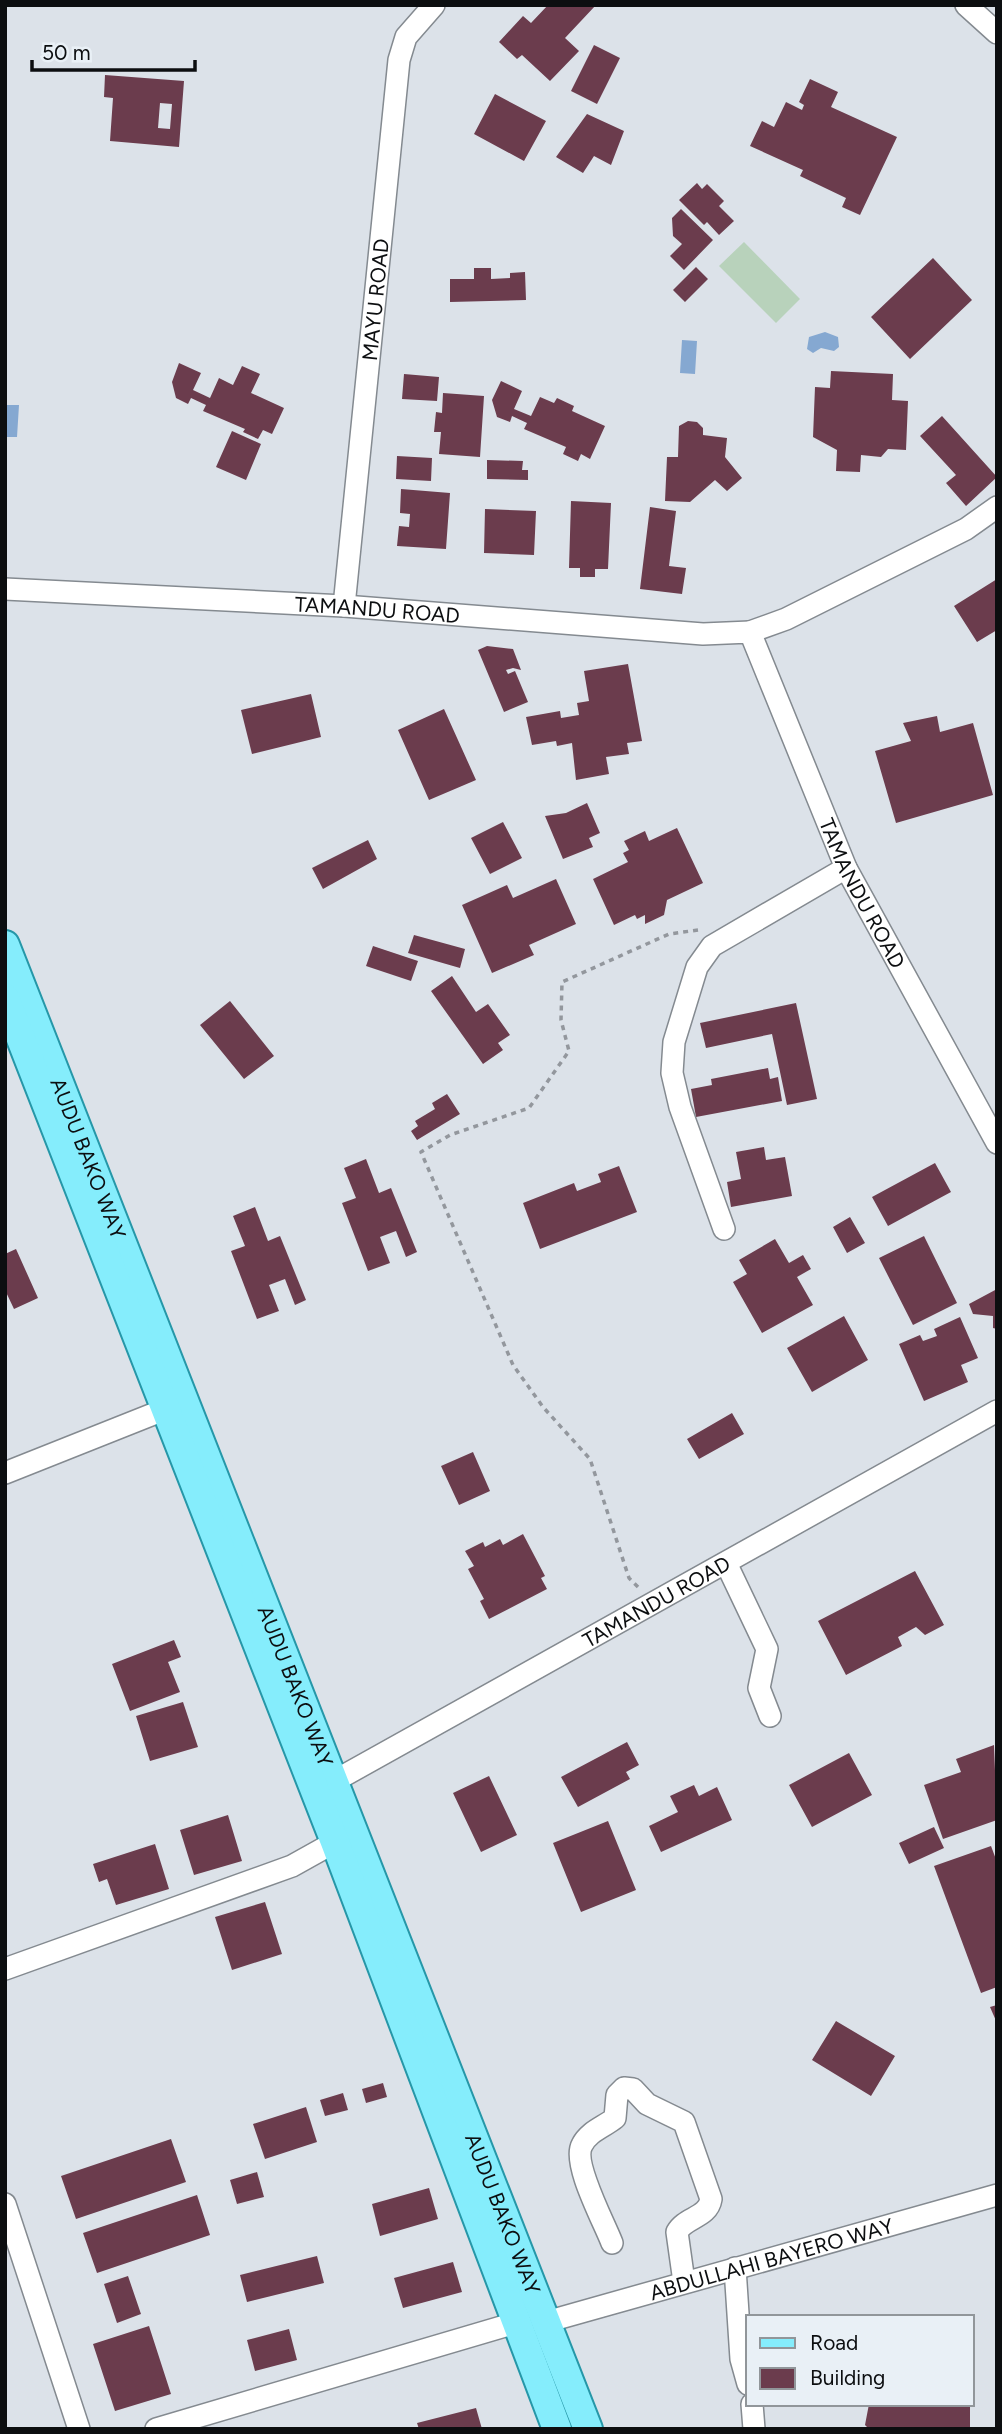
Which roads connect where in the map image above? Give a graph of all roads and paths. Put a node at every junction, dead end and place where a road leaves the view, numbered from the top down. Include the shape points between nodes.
1 (434, 5) edge
2 (966, 5) edge
3 (997, 33) edge
4 (997, 507) edge
5 (5, 589) edge
6 (344, 606) junction
7 (750, 632) junction
8 (846, 868) junction
9 (706, 929) dead end
10 (5, 944) edge
11 (5, 998) edge
12 (997, 1143) edge
13 (724, 1229) dead end
14 (166, 1409) junction
15 (997, 1411) edge
16 (5, 1473) edge
17 (726, 1563) junction
18 (653, 1604) junction
19 (770, 1716) dead end
20 (325, 1787) junction
21 (335, 1842) junction
22 (5, 1969) edge
23 (997, 2195) edge
24 (5, 2204) edge
25 (612, 2243) dead end
26 (735, 2267) junction
27 (684, 2282) junction
28 (546, 2322) junction
29 (515, 2323) junction
30 (746, 2377) edge
31 (752, 2406) edge
32 (79, 2429) edge
33 (156, 2429) edge
34 (557, 2429) edge
35 (587, 2429) edge
36 (754, 2429) edge

1 - 6 street, MAYU ROAD via 406,37 399,60
2 - 3 street
4 - 7 street, TAMANDU ROAD via 966,529 786,619
5 - 6 street, TAMANDU ROAD
6 - 7 street, TAMANDU ROAD via 704,634
7 - 8 street, TAMANDU ROAD
8 - 12 street, TAMANDU ROAD
8 - 13 street via 712,946 697,967 674,1042 673,1073 680,1107
9 - 18 path via 669,934 562,982 561,1020 569,1051 529,1108 450,1135 421,1152 513,1365 590,1459 629,1578
10 - 20 main road, AUDU BAKO WAY
11 - 14 main road, AUDU BAKO WAY
14 - 16 street
14 - 20 main road, AUDU BAKO WAY
15 - 17 street, TAMANDU ROAD
17 - 18 street, TAMANDU ROAD
17 - 19 street via 767,1649 759,1688
18 - 20 street, TAMANDU ROAD
20 - 21 main road, AUDU BAKO WAY
20 - 28 main road, AUDU BAKO WAY
21 - 22 street via 292,1866
21 - 29 main road, AUDU BAKO WAY
23 - 26 street, ABDULLAHI BAYERO WAY
24 - 32 street
25 - 27 street via 579,2162 580,2147 591,2133 615,2118 617,2095 624,2088 633,2089 647,2104 684,2122 710,2199 704,2212 677,2232
26 - 27 street, ABDULLAHI BAYERO WAY
26 - 30 street
27 - 28 street, ABDULLAHI BAYERO WAY
28 - 35 main road, AUDU BAKO WAY
29 - 33 street
29 - 34 main road, AUDU BAKO WAY
31 - 36 street

